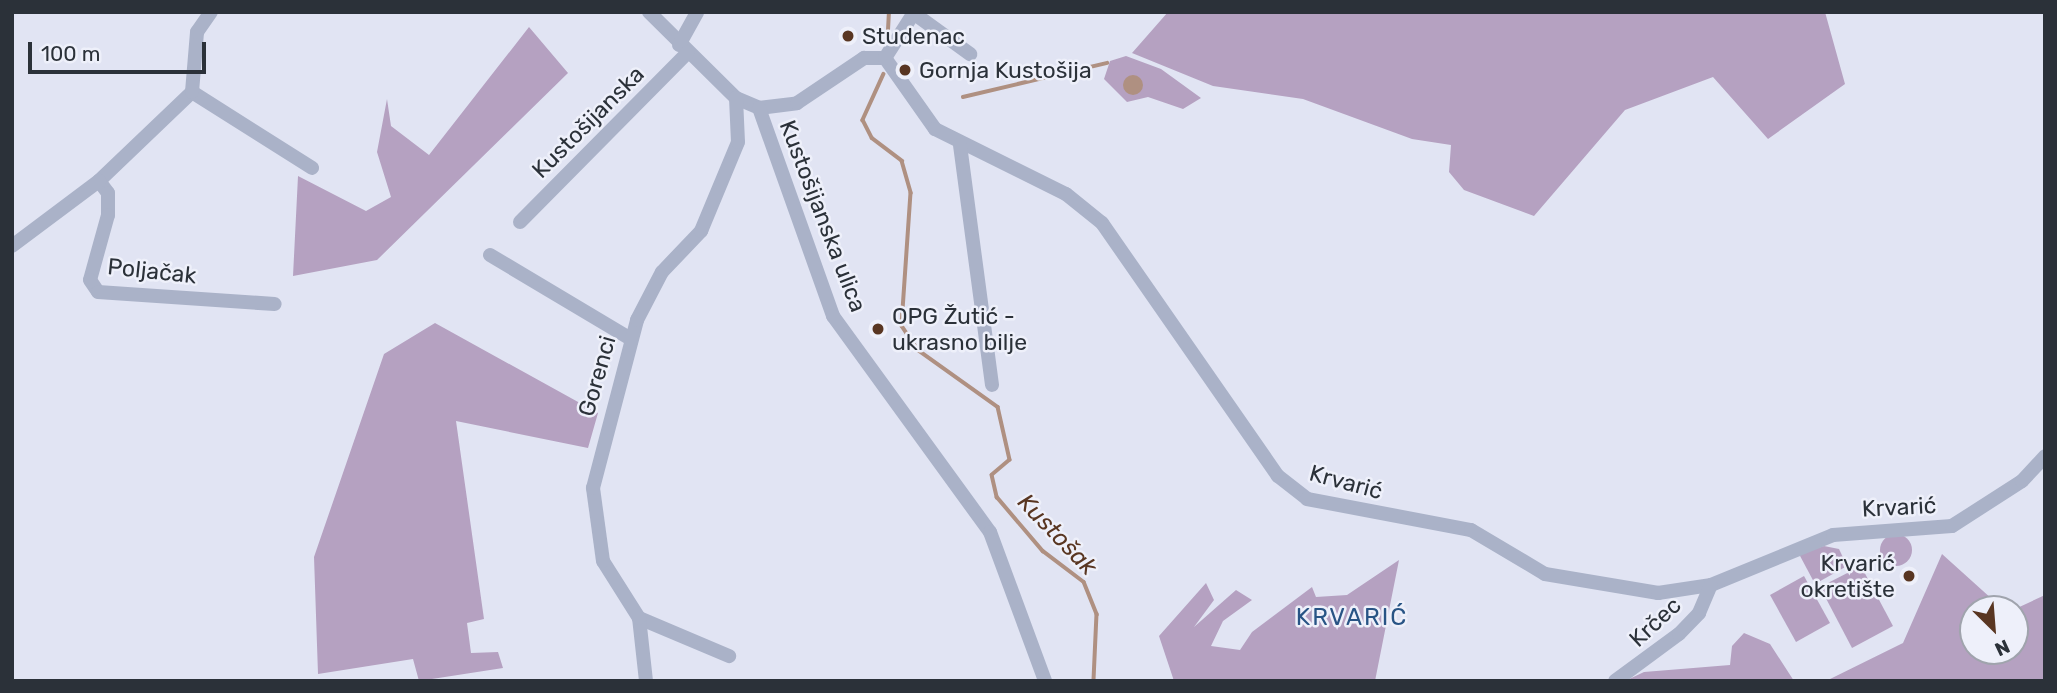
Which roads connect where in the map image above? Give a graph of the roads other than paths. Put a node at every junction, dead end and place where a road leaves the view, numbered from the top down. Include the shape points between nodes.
1 (211, 12) edge
2 (649, 12) edge
3 (697, 12) edge
4 (913, 13) edge
5 (683, 49) junction
6 (970, 54) dead end
7 (886, 58) junction
8 (192, 92) junction
9 (736, 98) junction
10 (759, 108) junction
11 (961, 145) junction
12 (312, 168) dead end
13 (99, 181) junction
14 (520, 222) dead end
15 (12, 246) edge
16 (490, 255) dead end
17 (275, 304) dead end
18 (631, 339) junction
19 (992, 385) dead end
20 (2045, 456) edge
21 (1711, 584) junction
22 (639, 618) junction
23 (729, 656) dead end
24 (646, 681) edge
25 (1045, 681) edge
26 (1615, 681) edge

1 - 8 street via 197,32
2 - 5 street, Kustošijanska ulica
3 - 5 street, Kustošijanska
4 - 6 street
4 - 7 street
5 - 9 street, Kustošijanska ulica
5 - 14 street, Kustošijanska
7 - 10 street via 864,58 797,103
7 - 11 street, Krvarić via 935,129
8 - 12 street
8 - 13 street
9 - 10 street, Kustošijanska ulica
9 - 18 street, Gorenci via 737,142 701,231 655,283
10 - 25 street, Kustošijanska ulica via 834,316 990,533
11 - 19 street
11 - 21 street, Krvarić via 1066,194 1102,223 1290,490 1338,509 1471,530 1545,575 1658,593
13 - 15 street
13 - 17 street, Poljačak via 108,193 108,215 90,280 98,292
16 - 18 street
18 - 22 street, Gorenci via 593,488 607,573
20 - 21 street, Krvarić via 2022,481 1952,526 1833,535
21 - 26 street, Krčec via 1699,614 1645,664
22 - 23 street
22 - 24 street, Gorenci

